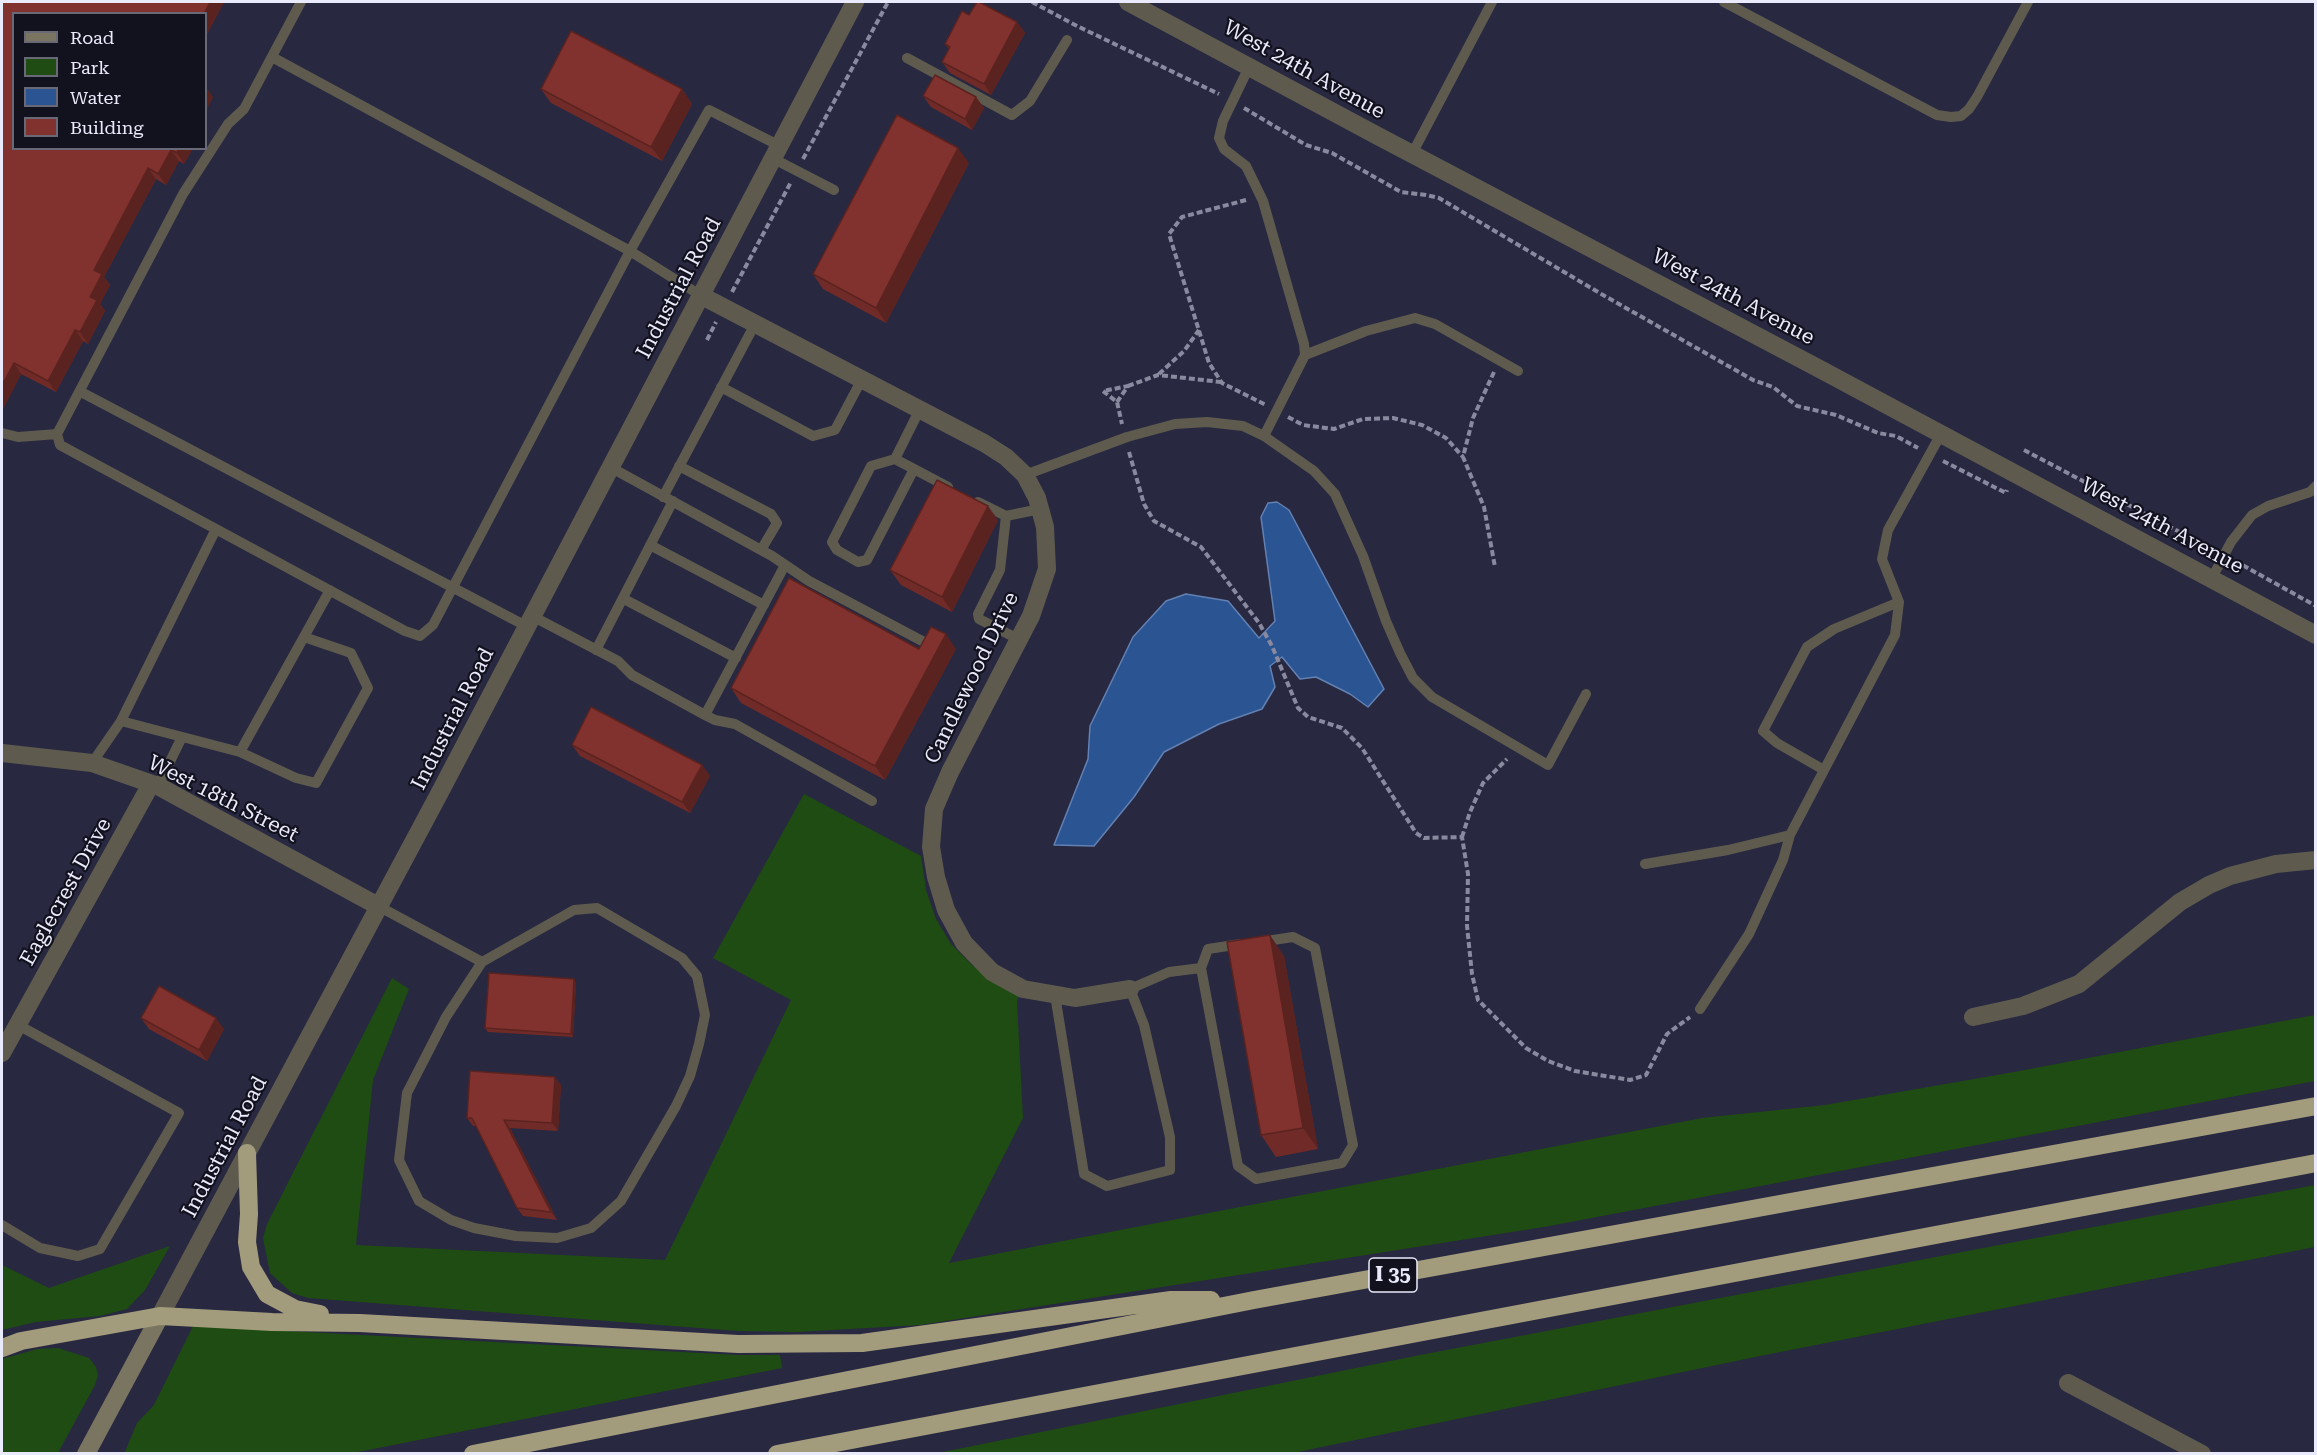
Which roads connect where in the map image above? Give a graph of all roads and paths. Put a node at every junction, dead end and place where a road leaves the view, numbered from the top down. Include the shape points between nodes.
1 (301, 2) edge
2 (855, 2) edge
3 (1032, 2) edge
4 (1128, 2) edge
5 (1492, 2) edge
6 (1724, 2) edge
7 (2028, 2) edge
8 (1066, 40) dead end
9 (272, 57) junction
10 (907, 58) dead end
11 (1250, 65) junction
12 (1233, 101) junction
13 (777, 152) junction
14 (1412, 154) junction
15 (834, 190) dead end
16 (1260, 196) junction
17 (630, 251) junction
18 (700, 295) junction
19 (755, 324) junction
20 (1199, 330) junction
21 (1305, 355) junction
22 (1499, 361) junction
23 (1518, 371) dead end
24 (1158, 375) junction
25 (862, 379) junction
26 (1222, 382) junction
27 (1128, 386) junction
28 (721, 387) junction
29 (81, 392) junction
30 (1117, 402) junction
31 (920, 410) junction
32 (1277, 411) junction
33 (2, 433) edge
34 (57, 434) junction
35 (1941, 434) junction
36 (1264, 436) junction
37 (1125, 438) junction
38 (2024, 450) dead end
39 (1929, 454) junction
40 (1463, 457) junction
41 (894, 459) junction
42 (680, 466) junction
43 (610, 467) junction
44 (914, 469) junction
45 (2017, 474) junction
46 (1025, 475) junction
47 (2316, 486) edge
48 (668, 499) junction
49 (1040, 509) junction
50 (1006, 516) junction
51 (216, 529) junction
52 (650, 545) junction
53 (761, 550) junction
54 (2224, 555) junction
55 (785, 565) junction
56 (1495, 567) dead end
57 (2212, 578) junction
58 (454, 587) junction
59 (330, 590) junction
60 (624, 599) junction
61 (1899, 602) junction
62 (764, 605) junction
63 (2316, 606) edge
64 (529, 621) junction
65 (2316, 635) edge
66 (304, 637) junction
67 (1020, 640) junction
68 (924, 642) edge
69 (596, 650) junction
70 (736, 658) junction
71 (1586, 694) dead end
72 (705, 715) junction
73 (121, 721) junction
74 (182, 737) junction
75 (1519, 748) junction
76 (240, 752) junction
77 (2, 753) edge
78 (92, 763) junction
79 (1824, 770) junction
80 (154, 785) junction
81 (872, 801) dead end
82 (1790, 835) junction
83 (1462, 837) junction
84 (2316, 860) edge
85 (1644, 864) dead end
86 (378, 906) junction
87 (482, 962) junction
88 (1201, 968) junction
89 (1130, 989) junction
90 (1055, 995) junction
91 (1700, 1009) joint
92 (1973, 1017) dead end
93 (18, 1025) junction
94 (2, 1050) edge
95 (2316, 1106) edge
96 (247, 1153) junction
97 (2316, 1163) edge
98 (2, 1225) edge
99 (1254, 1300) junction
100 (160, 1316) junction
101 (360, 1323) junction
102 (2, 1348) edge
103 (2068, 1383) dead end
104 (86, 1454) edge
105 (473, 1454) edge
106 (777, 1454) edge
107 (2202, 1454) edge

1 - 9 lane
2 - 13 street, Industrial Road
3 - 12 path
4 - 11 street, West 24th Avenue
5 - 14 lane
6 - 7 lane via 1937,115 1951,117 1960,116 1977,97
8 - 10 lane via 1030,101 1012,115
9 - 17 lane
9 - 29 lane via 244,109 228,124 183,194
11 - 12 lane
11 - 14 street, West 24th Avenue
12 - 16 lane via 1219,138 1224,149 1246,166
12 - 39 path via 1306,145 1332,153 1401,192 1439,198 1603,296 1753,380 1773,387 1797,406 1896,436
13 - 15 lane
13 - 17 lane via 709,110
13 - 18 street, Industrial Road
14 - 35 street, West 24th Avenue
16 - 20 path via 1182,217 1169,234
16 - 21 lane
17 - 18 lane
17 - 58 lane
18 - 19 street, Candlewood Drive
18 - 43 street, Industrial Road
19 - 25 street, Candlewood Drive
19 - 28 lane
20 - 24 path via 1184,351
20 - 26 path via 1209,363
21 - 22 lane via 1366,331 1415,318 1435,324
21 - 32 lane
22 - 23 lane
22 - 40 path via 1473,418
24 - 26 path
24 - 27 path
25 - 28 lane via 835,430 813,436
25 - 31 street, Candlewood Drive
26 - 32 path
27 - 30 path
27 - 30 path via 1103,391
28 - 42 lane
29 - 34 lane
29 - 58 lane
30 - 37 path
31 - 41 lane
31 - 46 street, Candlewood Drive via 984,443
32 - 36 lane
32 - 40 path via 1303,424 1334,429 1363,419 1393,418 1422,425 1446,438
33 - 34 lane via 18,437
34 - 51 lane via 60,445
35 - 39 lane
35 - 45 street, West 24th Avenue
36 - 37 lane via 1244,426 1207,422 1175,424
36 - 75 lane via 1314,471 1335,494 1413,678 1432,697
37 - 46 lane
37 - 83 path via 1144,504 1154,520 1201,547 1259,623 1299,708 1308,717 1342,728 1362,748 1416,833 1424,838
38 - 54 path
39 - 45 path via 2006,493
39 - 61 lane via 1887,530 1882,559
40 - 56 path via 1484,507
41 - 44 lane
41 - 44 lane via 871,466 832,542 837,550 858,562 867,560
42 - 48 lane
42 - 53 lane via 771,514 777,523
43 - 48 lane
43 - 64 street, Industrial Road
44 - 50 lane
45 - 57 street, West 24th Avenue
46 - 49 street, Candlewood Drive
47 - 54 lane via 2252,515
48 - 52 lane
48 - 53 lane
49 - 50 lane
49 - 67 street, Candlewood Drive via 1047,569
50 - 67 lane via 1000,570 978,614 979,619
51 - 59 lane
51 - 73 lane
52 - 60 lane
52 - 62 lane
53 - 55 lane
54 - 57 lane
54 - 63 path
55 - 62 lane
55 - 68 lane
57 - 65 street, West 24th Avenue
58 - 59 lane via 433,625 420,636
58 - 64 lane
59 - 66 lane
60 - 69 lane
60 - 70 lane
61 - 79 lane via 1895,635
61 - 79 lane via 1834,628 1808,647 1763,731
62 - 70 lane
64 - 69 lane
64 - 86 street, Industrial Road
66 - 76 lane
66 - 76 lane via 351,653 368,688 316,783
67 - 90 street, Candlewood Drive via 934,809 931,847 946,910 964,943 992,972 1023,989
69 - 72 lane via 618,661 632,675
70 - 72 lane
71 - 75 lane via 1548,765
72 - 81 lane via 735,724
73 - 74 lane
73 - 78 lane
74 - 76 lane
74 - 80 lane
75 - 83 path via 1483,783
77 - 78 street, West 18th Street
78 - 80 street, West 18th Street
79 - 82 lane
80 - 86 street, West 18th Street
80 - 93 street, Eaglecrest Drive
82 - 85 lane
82 - 91 lane via 1783,860 1749,934
83 - 91 path via 1468,874 1467,926 1478,999 1526,1048 1575,1071 1630,1080 1646,1075 1667,1034
84 - 92 street via 2276,864 2209,885 2180,902 2079,984 2022,1006
86 - 87 lane
86 - 96 street, Industrial Road
87 - 87 lane via 446,1017 407,1093 399,1160 419,1201 451,1220 516,1236 557,1238 591,1228 621,1201 690,1076 705,1015 697,976 682,958 597,908 574,910
88 - 88 lane via 1238,1166 1256,1179 1342,1163 1353,1145 1314,948 1293,937 1208,949
88 - 89 lane via 1169,972
89 - 90 street, Candlewood Drive via 1075,998
89 - 90 lane via 1144,1025 1170,1137 1170,1170 1107,1185 1084,1174
93 - 94 street, Eaglecrest Drive
93 - 98 lane via 179,1113 100,1249 78,1257 40,1248
95 - 99 highway, I 35
96 - 100 street, Industrial Road
96 - 101 highway via 250,1267 267,1294 295,1309
97 - 106 highway
99 - 101 highway via 1171,1300 862,1343 738,1344
99 - 105 highway, I 35
100 - 101 highway
100 - 102 highway via 21,1341
100 - 104 main road, Industrial Road
103 - 107 street

